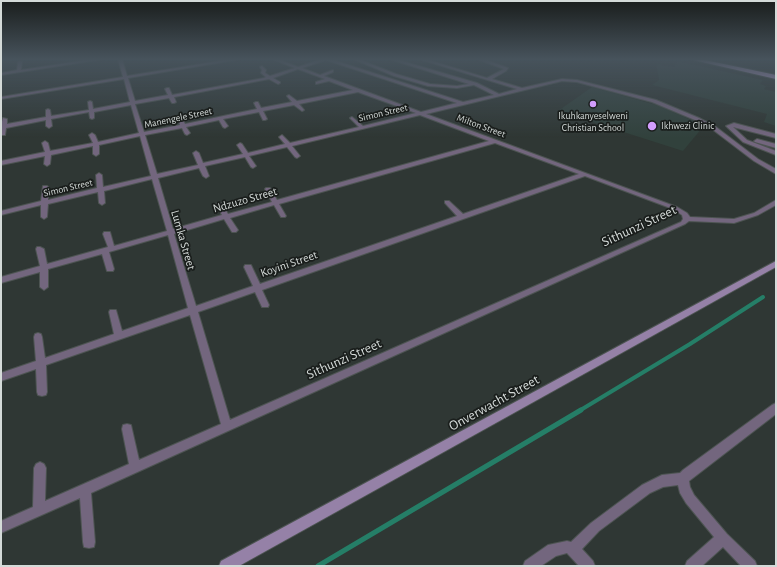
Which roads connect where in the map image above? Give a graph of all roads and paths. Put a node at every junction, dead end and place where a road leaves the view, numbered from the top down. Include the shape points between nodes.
1 (49, 85) edge
2 (74, 85) edge
3 (87, 85) edge
4 (126, 85) edge
5 (205, 85) edge
6 (226, 85) edge
7 (242, 85) edge
8 (347, 85) edge
9 (408, 85) edge
10 (443, 85) edge
11 (466, 85) edge
12 (478, 85) edge
13 (511, 85) edge
14 (538, 85) edge
15 (594, 85) edge
16 (167, 89) dead end
17 (206, 89) junction
18 (244, 89) dead end
19 (522, 89) junction
20 (10, 90) dead end
21 (87, 90) dead end
22 (359, 90) junction
23 (50, 92) junction
24 (498, 95) junction
25 (9, 96) junction
26 (170, 96) junction
27 (210, 96) dead end
28 (289, 96) dead end
29 (330, 96) junction
30 (1, 98) edge
31 (90, 102) dead end
32 (174, 102) dead end
33 (338, 102) dead end
34 (131, 103) junction
35 (256, 103) dead end
36 (296, 103) junction
37 (462, 103) junction
38 (48, 110) dead end
39 (91, 110) junction
40 (261, 110) junction
41 (302, 110) dead end
42 (218, 111) dead end
43 (420, 113) junction
44 (49, 118) junction
45 (92, 118) dead end
46 (222, 118) junction
47 (265, 118) dead end
48 (352, 118) dead end
49 (5, 119) dead end
50 (180, 119) dead end
51 (2, 126) edge
52 (49, 126) dead end
53 (183, 126) junction
54 (225, 126) dead end
55 (362, 127) junction
56 (187, 133) dead end
57 (3, 134) dead end
58 (142, 134) junction
59 (92, 135) dead end
60 (776, 136) edge
61 (282, 137) dead end
62 (495, 141) junction
63 (745, 141) junction
64 (732, 142) junction
65 (45, 143) dead end
66 (96, 144) junction
67 (288, 144) junction
68 (240, 145) dead end
69 (776, 146) edge
70 (196, 153) dead end
71 (776, 153) edge
72 (48, 154) junction
73 (96, 154) dead end
74 (247, 154) junction
75 (297, 156) dead end
76 (1, 163) edge
77 (47, 164) dead end
78 (202, 165) junction
79 (253, 166) dead end
80 (776, 172) edge
81 (586, 174) junction
82 (99, 175) dead end
83 (154, 176) junction
84 (206, 176) dead end
85 (45, 187) dead end
86 (102, 189) junction
87 (268, 189) dead end
88 (447, 202) dead end
89 (776, 202) edge
90 (44, 203) junction
91 (102, 203) dead end
92 (275, 203) junction
93 (219, 204) dead end
94 (1, 213) edge
95 (684, 215) junction
96 (283, 216) dead end
97 (226, 217) junction
98 (462, 217) junction
99 (44, 218) dead end
100 (234, 230) dead end
101 (169, 233) junction
102 (107, 234) dead end
103 (40, 249) dead end
104 (109, 250) junction
105 (776, 264) edge
106 (44, 268) junction
107 (248, 268) dead end
108 (110, 269) dead end
109 (1, 280) edge
110 (44, 287) dead end
111 (258, 288) junction
112 (265, 305) dead end
113 (193, 310) junction
114 (113, 312) dead end
115 (119, 336) junction
116 (38, 337) dead end
117 (41, 363) junction
118 (1, 377) edge
119 (42, 392) dead end
120 (776, 408) edge
121 (227, 426) junction
122 (127, 430) dead end
123 (135, 467) junction
124 (40, 468) dead end
125 (682, 479) junction
126 (85, 490) junction
127 (39, 510) junction
128 (1, 527) edge
129 (723, 538) junction
130 (89, 542) dead end
131 (573, 549) junction
132 (226, 566) edge
133 (530, 566) edge
134 (588, 566) edge
135 (692, 566) edge
136 (750, 566) edge

1 - 23 street
2 - 23 street
3 - 21 street
4 - 34 street, Lumka Street
5 - 17 street
6 - 17 street
7 - 18 street
8 - 22 street, Milton Street
9 - 37 street
10 - 11 street
12 - 24 street
13 - 19 street
14 - 19 street, Simon Street
15 - 64 street, Simon Street via 662,104 707,124
16 - 26 street
17 - 26 street
17 - 27 street
19 - 24 street, Simon Street
20 - 25 street
22 - 29 street, Manengele Street
22 - 43 street, Milton Street
23 - 25 street
24 - 37 street, Simon Street
25 - 30 street
26 - 32 street
26 - 34 street
28 - 36 street
29 - 33 street
29 - 36 street, Manengele Street
31 - 39 street
34 - 39 street
34 - 58 street, Lumka Street
35 - 40 street
36 - 40 street, Manengele Street
36 - 41 street
37 - 43 street, Simon Street
38 - 44 street
39 - 44 street
39 - 45 street
40 - 46 street, Manengele Street
40 - 47 street
42 - 46 street
43 - 55 street, Simon Street
43 - 62 street, Milton Street
44 - 51 street
44 - 52 street
46 - 53 street, Manengele Street
46 - 54 street
48 - 55 street
49 - 51 street
50 - 53 street
51 - 57 street
53 - 56 street
53 - 58 street, Manengele Street
55 - 67 street, Simon Street
58 - 66 street, Manengele Street
58 - 83 street, Lumka Street
59 - 66 street
60 - 63 street via 729,125
61 - 67 street
62 - 81 street, Milton Street
62 - 92 street, Ndzuzo Street
63 - 64 street
63 - 69 street via 758,141
63 - 71 street
64 - 80 street, Simon Street
65 - 72 street
66 - 72 street, Manengele Street
66 - 73 street
67 - 74 street, Simon Street
67 - 75 street
68 - 74 street
70 - 78 street
72 - 76 street, Manengele Street
72 - 77 street
74 - 78 street, Simon Street
74 - 79 street
78 - 83 street, Simon Street
78 - 84 street
81 - 95 street, Milton Street
81 - 98 street, Koyini Street
82 - 86 street
83 - 86 street, Simon Street
83 - 101 street, Lumka Street
85 - 90 street
86 - 90 street, Simon Street
86 - 91 street
87 - 92 street
88 - 98 street
89 - 95 street via 756,214 734,221
90 - 94 street, Simon Street
90 - 99 street
92 - 96 street
92 - 97 street, Ndzuzo Street
93 - 97 street
95 - 121 street, Sithunzi Street via 683,223
97 - 100 street
97 - 101 street, Ndzuzo Street
98 - 111 street, Koyini Street
101 - 104 street, Ndzuzo Street
101 - 113 street, Lumka Street
102 - 104 street
103 - 106 street
104 - 106 street, Ndzuzo Street
104 - 108 street
105 - 132 street, Onverwacht Street
106 - 109 street, Ndzuzo Street
106 - 110 street
107 - 111 street
111 - 112 street
111 - 113 street, Koyini Street
113 - 115 street, Koyini Street
113 - 121 street, Lumka Street
114 - 115 street
115 - 117 street, Koyini Street
116 - 117 street
117 - 118 street, Koyini Street
117 - 119 street
120 - 125 street
121 - 123 street, Sithunzi Street
122 - 123 street
123 - 126 street, Sithunzi Street
124 - 127 street
125 - 129 street via 690,499
125 - 131 street via 662,481 646,489 595,527
126 - 127 street, Sithunzi Street
126 - 130 street
127 - 128 street, Sithunzi Street
129 - 135 street
129 - 136 street
131 - 133 street via 553,550
131 - 134 street

